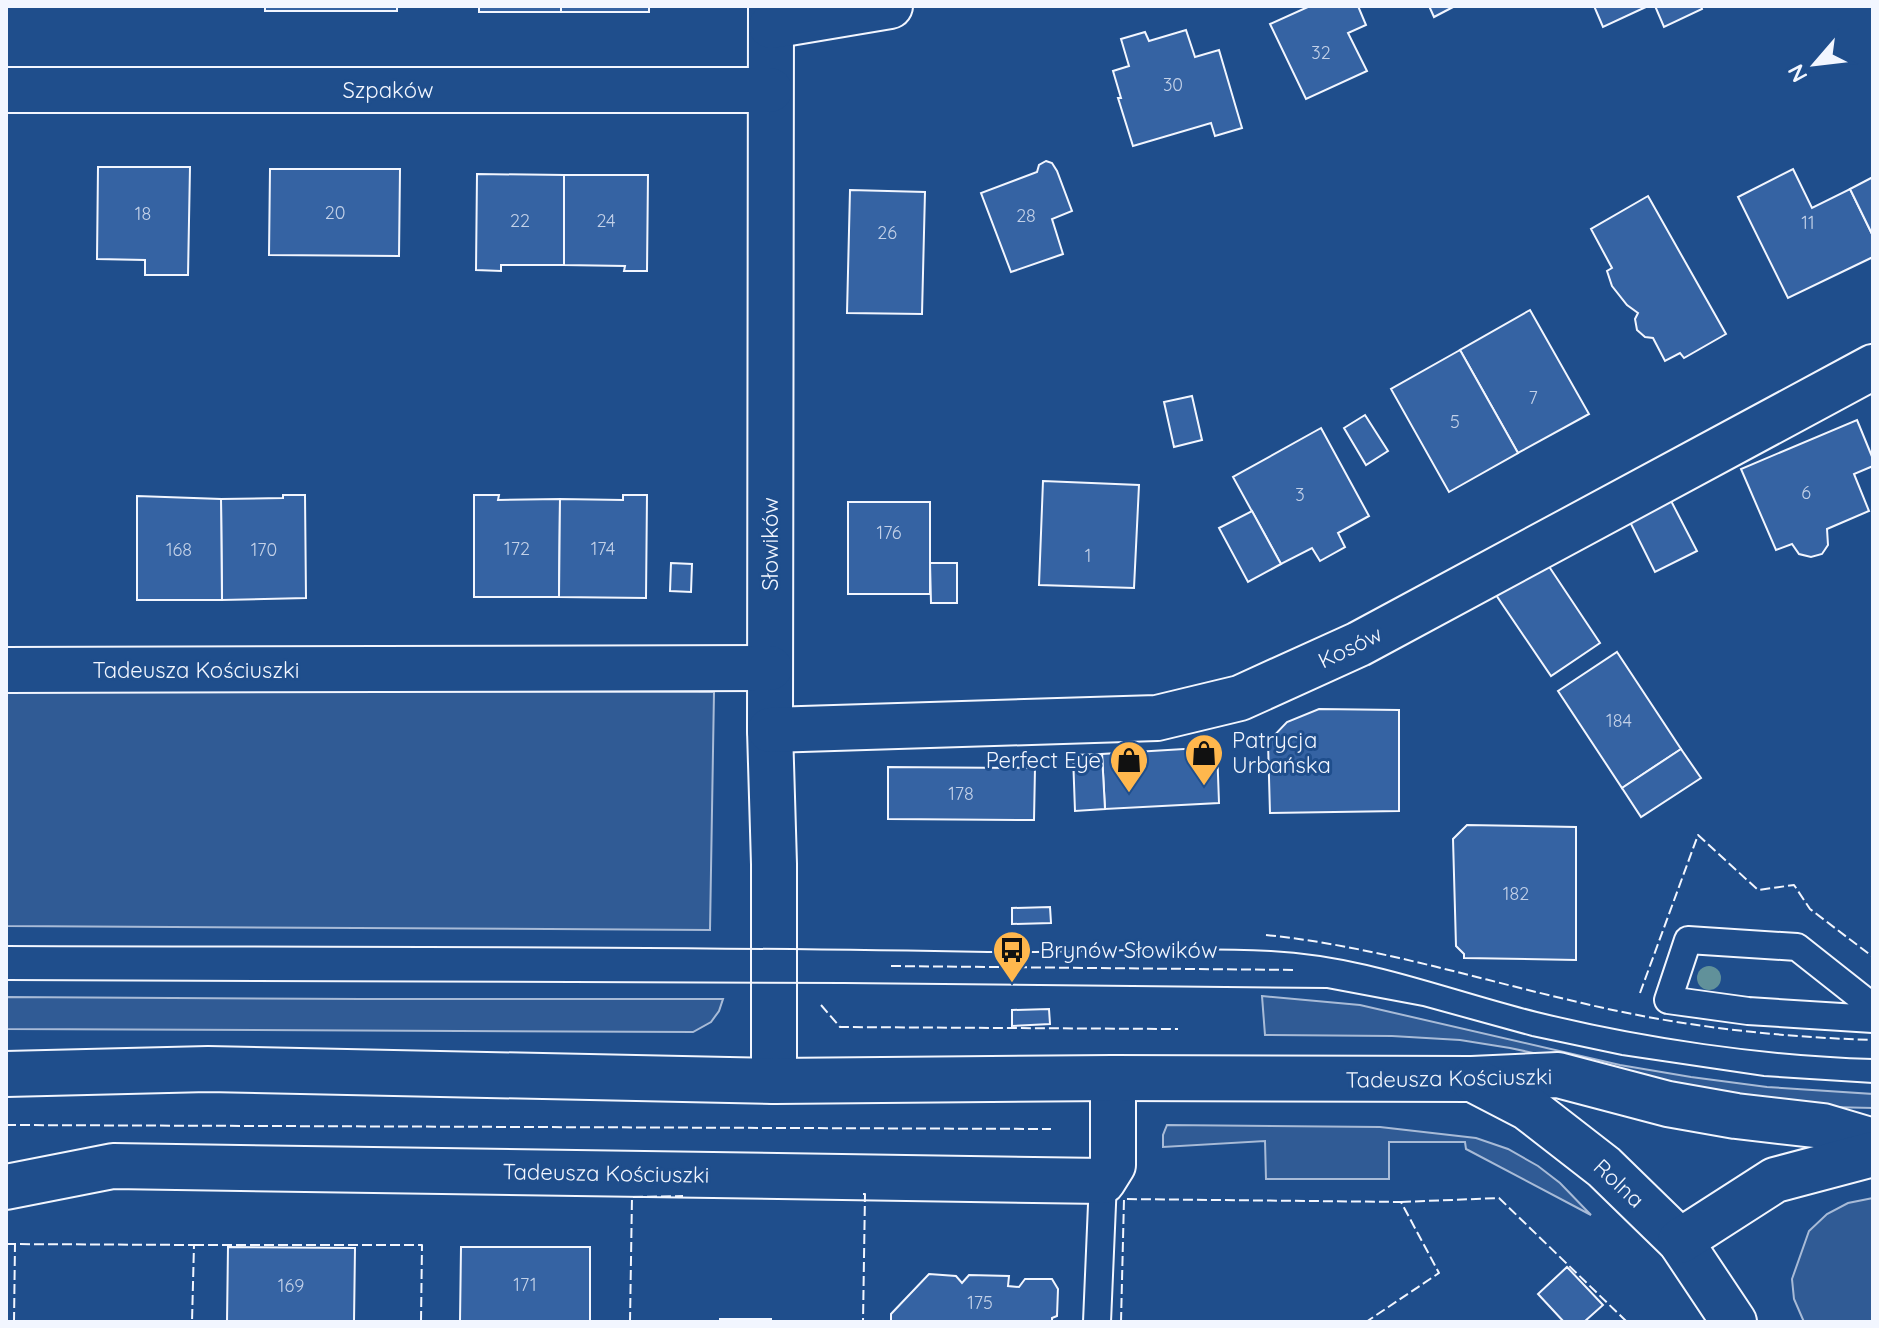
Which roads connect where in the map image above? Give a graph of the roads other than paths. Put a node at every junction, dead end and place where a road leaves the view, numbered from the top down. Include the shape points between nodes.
1 (890, 6) edge
2 (771, 16) edge
3 (6, 90) edge
4 (770, 90) junction
5 (1873, 367) edge
6 (770, 668) junction
7 (6, 670) edge
8 (770, 730) junction
9 (1873, 1007) edge
10 (1873, 1019) edge
11 (6, 1074) edge
12 (1113, 1078) junction
13 (1472, 1079) junction
14 (774, 1081) junction
15 (1873, 1141) edge
16 (1873, 1154) edge
17 (1103, 1181) junction
18 (6, 1187) edge
19 (1680, 1241) junction
20 (1097, 1322) edge
21 (1734, 1322) edge

1 - 2 street
2 - 4 street, Słowików
3 - 4 street, Szpaków
4 - 6 street, Słowików
5 - 8 street, Kosów via 1359,644 1240,698 1157,718
6 - 7 street, Tadeusza Kościuszki
6 - 8 street, Słowików
8 - 14 street, Słowików
9 - 10 lane via 1797,947 1688,940 1668,1000
11 - 14 street, Tadeusza Kościuszki via 208,1069
12 - 13 street, Tadeusza Kościuszki
12 - 14 street, Tadeusza Kościuszki
12 - 17 street via 1113,1165
13 - 15 street, Tadeusza Kościuszki via 1558,1075 1668,1104 1823,1126
13 - 19 street, Rolna via 1528,1108 1604,1167
16 - 19 street via 1775,1180
17 - 18 street, Tadeusza Kościuszki via 113,1166
17 - 20 lane
19 - 21 street, Rolna

